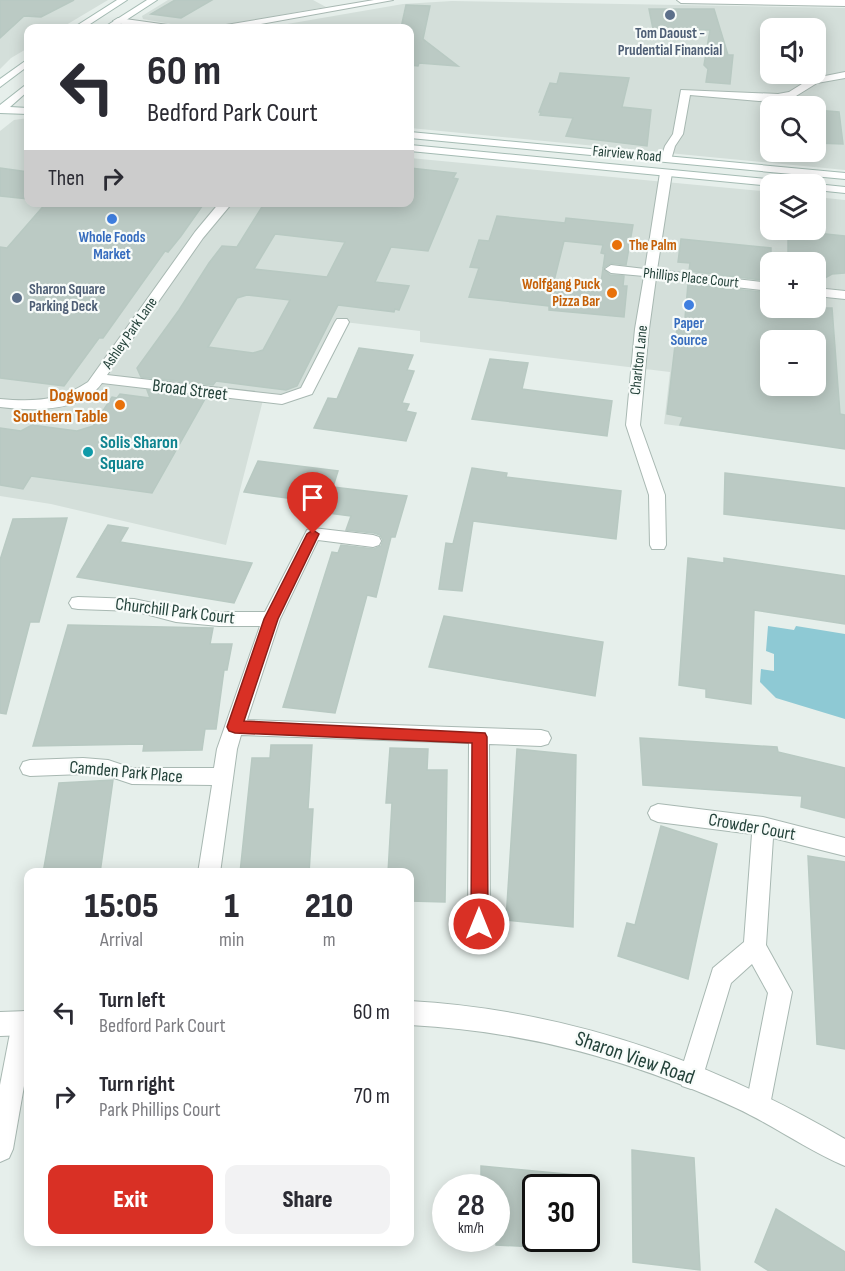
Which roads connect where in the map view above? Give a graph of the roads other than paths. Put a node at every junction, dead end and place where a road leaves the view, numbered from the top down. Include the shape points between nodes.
1 (123, 0) edge
2 (153, 0) edge
3 (389, 0) edge
4 (681, 0) edge
5 (845, 3) edge
6 (118, 21) junction
7 (84, 24) edge
8 (114, 24) edge
9 (139, 24) edge
10 (249, 24) edge
11 (24, 65) edge
12 (845, 75) edge
13 (0, 84) edge
14 (0, 94) edge
15 (23, 96) edge
16 (0, 109) edge
17 (24, 111) edge
18 (414, 135) edge
19 (414, 148) edge
20 (667, 158) junction
21 (666, 173) junction
22 (845, 176) edge
23 (760, 182) edge
24 (826, 188) edge
25 (845, 190) edge
26 (223, 207) edge
27 (611, 269) dead end
28 (651, 273) junction
29 (760, 286) edge
30 (826, 293) edge
31 (845, 295) edge
32 (342, 322) dead end
33 (99, 378) junction
34 (0, 403) edge
35 (373, 541) dead end
36 (658, 545) dead end
37 (78, 603) dead end
38 (271, 619) junction
39 (235, 727) junction
40 (479, 737) junction
41 (541, 738) dead end
42 (30, 768) dead end
43 (223, 777) junction
44 (658, 813) dead end
45 (764, 826) junction
46 (845, 847) edge
47 (210, 868) edge
48 (479, 924) dead end
49 (754, 947) junction
50 (414, 1013) edge
51 (18, 1024) edge
52 (691, 1077) junction
53 (758, 1105) junction
54 (0, 1149) edge
55 (845, 1153) edge

1 - 7 street
2 - 6 street
3 - 10 street
4 - 5 street
6 - 8 street
6 - 9 street
11 - 13 street
12 - 20 street via 814,81 778,97 686,92 678,134 669,146
14 - 15 street
15 - 16 street
16 - 17 street
18 - 20 street, Fairview Road
19 - 21 street, Fairview Road
20 - 22 street, Fairview Road
21 - 23 street, Fairview Road
21 - 28 street, Charlton Lane
24 - 25 street
26 - 33 street, Ashley Park Lane
27 - 28 street, Phillips Place Court
28 - 29 street, Phillips Place Court
28 - 36 street, Charlton Lane via 633,425 657,495
30 - 31 street
32 - 33 street, Broad Street via 307,391 282,400
33 - 34 street, Ashley Park Lane via 84,393 54,404
35 - 38 street via 313,534
37 - 38 street, Churchill Park Court via 134,605 176,615 219,619
38 - 39 street
39 - 40 street
39 - 43 street
40 - 41 street
40 - 48 street
42 - 43 street, Camden Park Place via 83,766 108,768 132,776
43 - 47 street
44 - 45 street, Crowder Court
45 - 46 street, Crowder Court
45 - 49 street
49 - 52 street via 721,976
49 - 53 street via 780,992
50 - 52 street, Sharon View Road via 488,1020 564,1034
51 - 54 street
52 - 53 street, Sharon View Road
53 - 55 street, Sharon View Road

